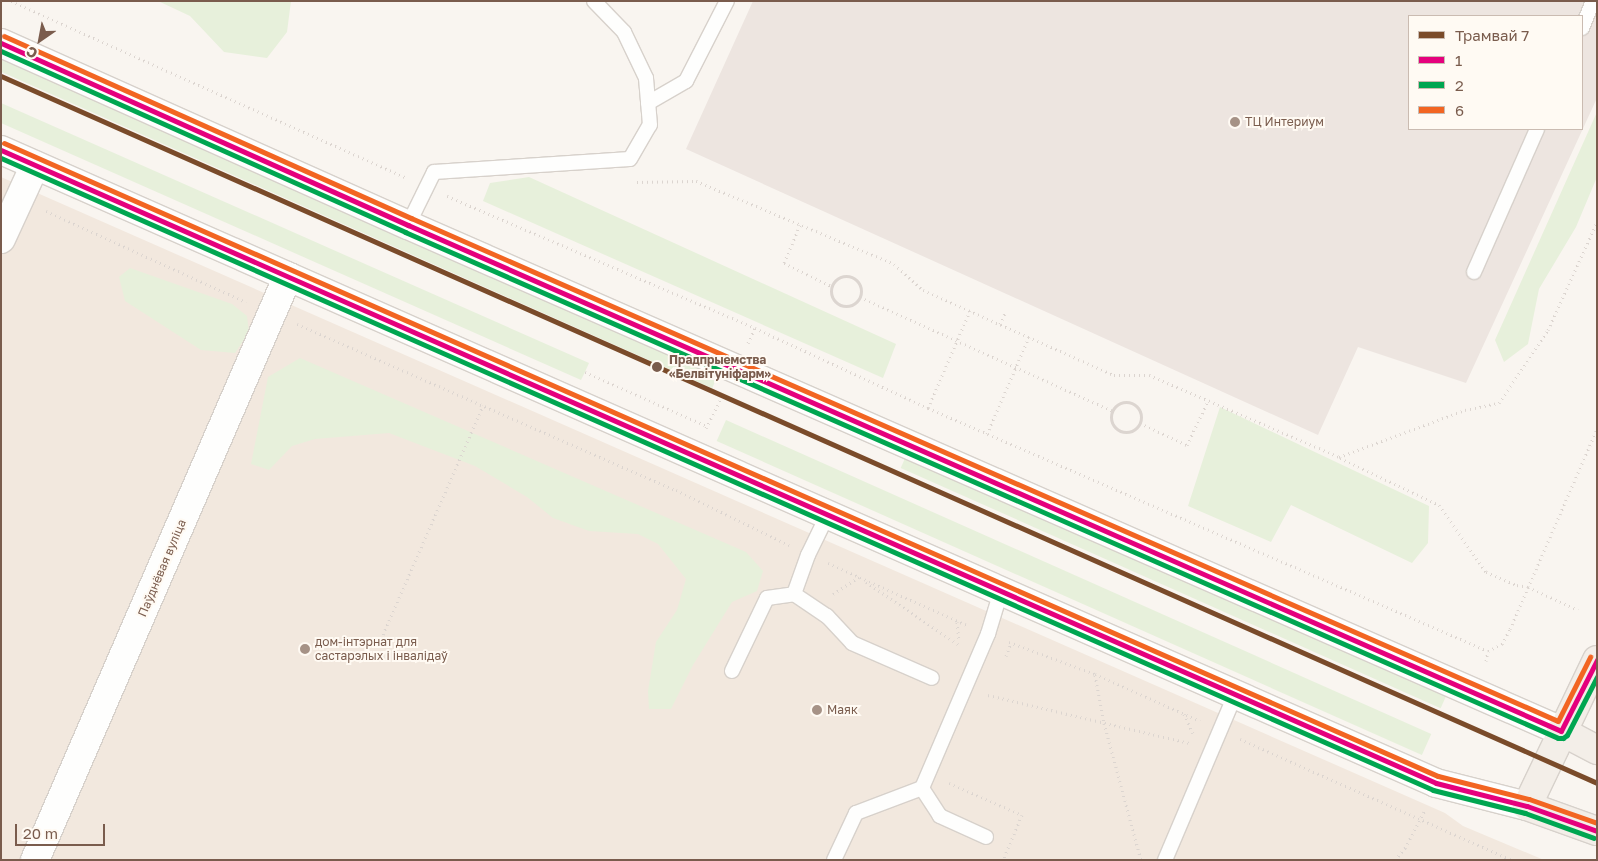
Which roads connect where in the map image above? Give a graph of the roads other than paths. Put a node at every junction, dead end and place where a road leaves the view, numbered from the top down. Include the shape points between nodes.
1 (594, 1) edge
2 (727, 1) edge
3 (1593, 1) edge
4 (1583, 26) edge
5 (1, 43) edge
6 (648, 103) junction
7 (1537, 130) edge
8 (1, 150) edge
9 (35, 165) junction
10 (408, 225) junction
11 (1, 239) edge
12 (1474, 272) dead end
13 (288, 276) junction
14 (828, 514) junction
15 (1002, 591) junction
16 (794, 594) junction
17 (1597, 660) edge
18 (732, 672) dead end
19 (932, 678) dead end
20 (1236, 695) junction
21 (1561, 731) junction
22 (1597, 750) edge
23 (922, 788) junction
24 (1527, 806) junction
25 (1597, 831) edge
26 (986, 837) dead end
27 (36, 860) edge
28 (834, 860) edge
29 (1165, 860) edge

1 - 6 lane via 624,32 646,78
2 - 6 lane via 686,80
3 - 4 lane
5 - 10 main road
6 - 10 lane via 650,125 630,158 434,172
7 - 12 lane
8 - 9 main road
9 - 11 main road
9 - 13 main road
10 - 21 main road
13 - 14 main road
13 - 27 main road, Паўднёвая вуліца
14 - 15 main road
14 - 16 lane
15 - 20 main road
15 - 23 lane via 988,634
16 - 18 lane via 767,598
16 - 19 lane via 827,616 852,643
17 - 21 main road
20 - 24 main road via 1436,783
20 - 29 lane
21 - 22 main road
21 - 24 main road
23 - 26 lane via 940,816
23 - 28 lane via 856,813
24 - 25 main road

